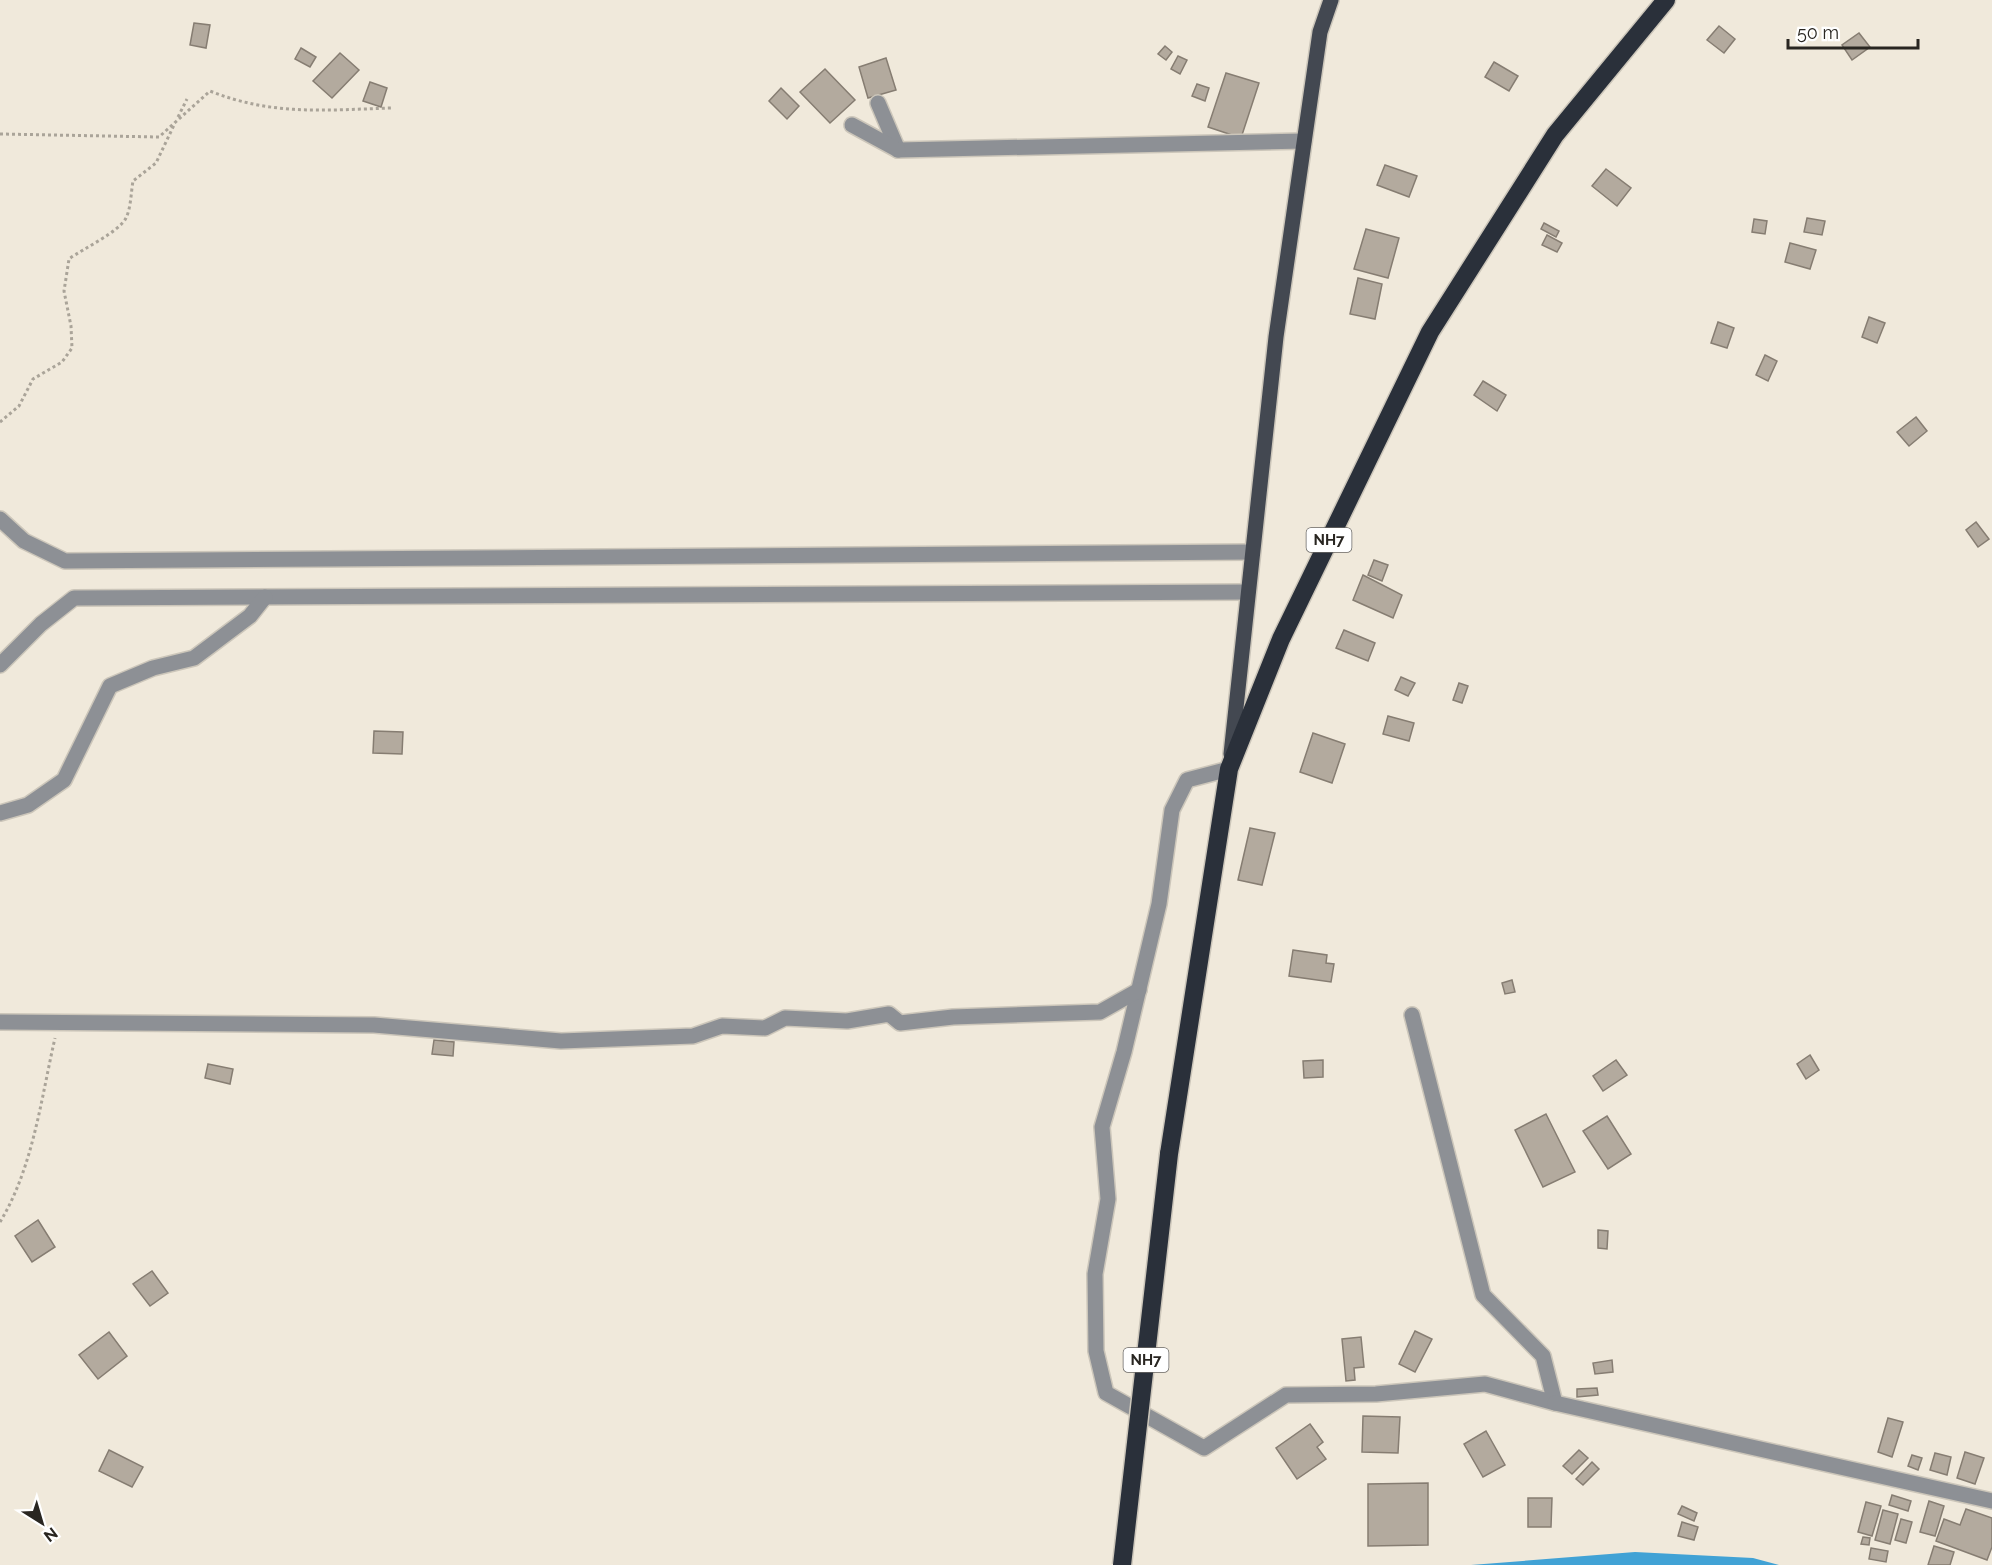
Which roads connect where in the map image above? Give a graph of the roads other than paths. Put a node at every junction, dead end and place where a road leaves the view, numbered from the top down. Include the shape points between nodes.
1 (1331, 0) edge
2 (1666, 0) edge
3 (878, 103) dead end
4 (852, 125) dead end
5 (1304, 141) junction
6 (898, 150) junction
7 (0, 519) edge
8 (1252, 552) junction
9 (1248, 592) junction
10 (265, 597) junction
11 (0, 665) edge
12 (1229, 769) junction
13 (0, 813) edge
14 (1139, 990) junction
15 (1412, 1015) dead end
16 (0, 1022) edge
17 (1555, 1403) junction
18 (1992, 1501) edge
19 (1122, 1565) edge

1 - 5 main road via 1320,32
2 - 12 highway, NH7 via 1555,135 1430,332 1281,639
3 - 6 street
4 - 6 street
5 - 6 street
5 - 8 main road via 1276,337
7 - 8 street via 24,541 65,561
8 - 9 main road
9 - 10 street
9 - 12 main road
10 - 11 street via 74,598 40,624
10 - 13 street via 250,616 194,658 153,668 110,686 64,780 28,805
12 - 14 street via 1187,780 1172,810 1159,904
12 - 19 highway, NH7, bridge via 1169,1154
14 - 16 street via 1100,1012 962,1016 900,1023 890,1014 847,1021 785,1018 765,1028 722,1026 693,1036 561,1041 374,1024
14 - 17 street via 1102,1127 1108,1199 1095,1274 1096,1351 1106,1393 1204,1448 1286,1395 1376,1394 1485,1384
15 - 17 street via 1483,1295 1543,1356
17 - 18 street

